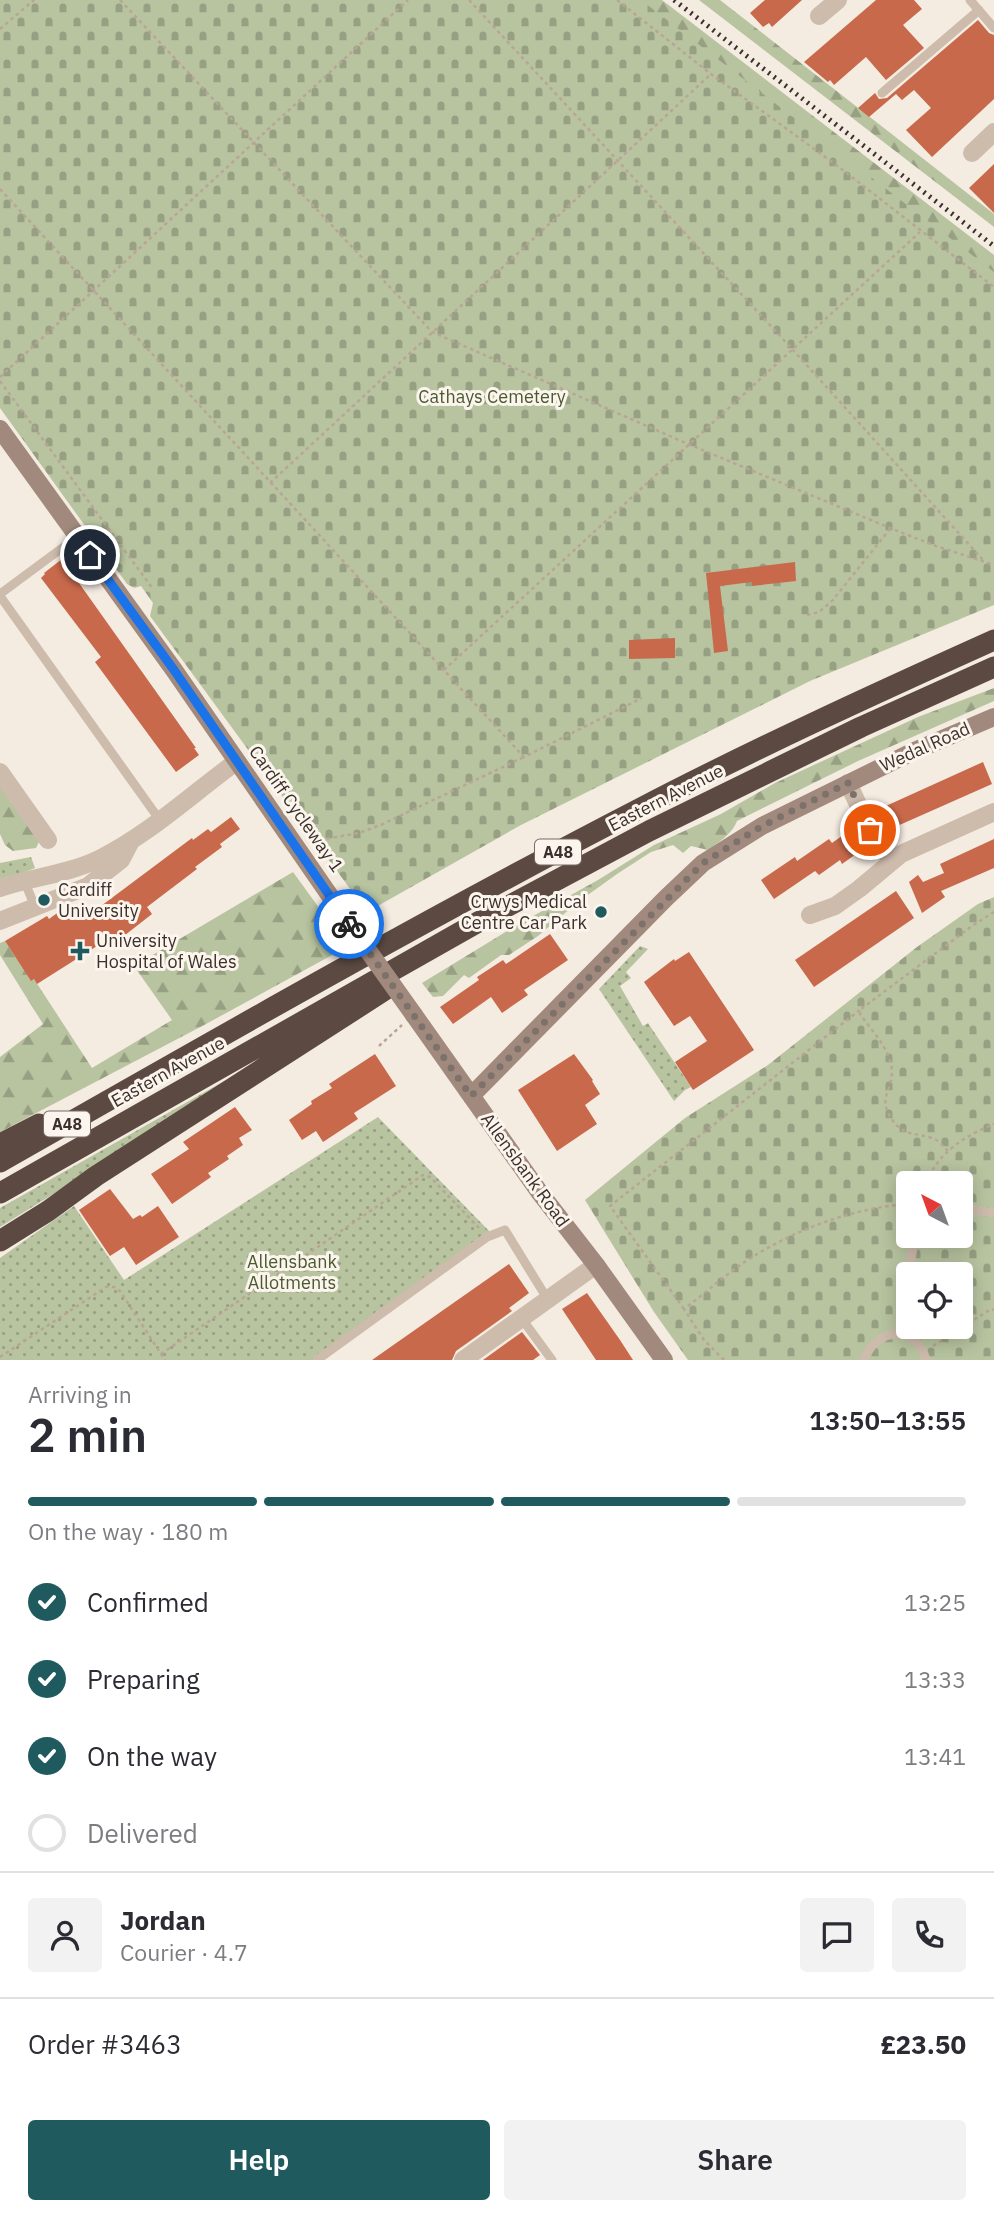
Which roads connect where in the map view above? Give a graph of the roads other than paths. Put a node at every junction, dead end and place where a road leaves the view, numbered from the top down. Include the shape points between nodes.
1 (838, 0) edge
2 (970, 0) edge
3 (979, 10) junction
4 (819, 16) dead end
5 (994, 27) edge
6 (882, 93) dead end
7 (994, 132) edge
8 (972, 153) dead end
9 (0, 429) edge
10 (77, 537) junction
11 (0, 595) edge
12 (994, 640) edge
13 (994, 667) edge
14 (994, 717) edge
15 (236, 762) junction
16 (0, 772) edge
17 (848, 783) junction
18 (994, 812) edge
19 (159, 819) junction
20 (48, 840) dead end
21 (131, 841) junction
22 (891, 860) junction
23 (24, 880) junction
24 (0, 888) edge
25 (35, 907) junction
26 (810, 915) dead end
27 (0, 920) edge
28 (480, 921) junction
29 (134, 1086) junction
30 (471, 1096) junction
31 (0, 1144) edge
32 (0, 1162) edge
33 (0, 1192) edge
34 (973, 1210) edge
35 (994, 1213) edge
36 (0, 1241) edge
37 (596, 1265) junction
38 (548, 1300) junction
39 (522, 1319) junction
40 (896, 1334) edge
41 (912, 1339) edge
42 (925, 1356) edge
43 (317, 1360) edge
44 (463, 1360) edge
45 (552, 1360) edge
46 (664, 1360) edge
47 (864, 1360) edge

1 - 4 street
2 - 3 lane
3 - 5 lane
3 - 6 lane
7 - 8 street
9 - 10 street, Allensbank Road
10 - 11 lane
10 - 15 street, Allensbank Road
11 - 19 lane
12 - 29 highway, Eastern Avenue / A48 via 639,809 452,907
13 - 28 highway, Eastern Avenue / A48 via 825,744
14 - 17 street, Wedal Road
15 - 19 street
15 - 30 street, Allensbank Road, bridge
16 - 20 street
17 - 22 street via 870,830
17 - 30 street, Wedal Road via 762,826 703,863
18 - 22 street
19 - 21 street
21 - 23 street via 97,860
21 - 25 street via 121,860 88,886
22 - 26 street via 835,906
23 - 24 street
23 - 25 lane
25 - 27 street
28 - 33 highway, Eastern Avenue / A48
28 - 36 highway via 430,962
29 - 31 highway via 83,1102
29 - 32 highway, Eastern Avenue / A48
30 - 37 street, Allensbank Road
34 - 35 lane
37 - 38 street
37 - 46 street, Allensbank Road
38 - 39 street
38 - 43 lane via 505,1230 487,1237
39 - 44 street
39 - 45 lane
40 - 47 lane via 873,1343
41 - 42 lane

